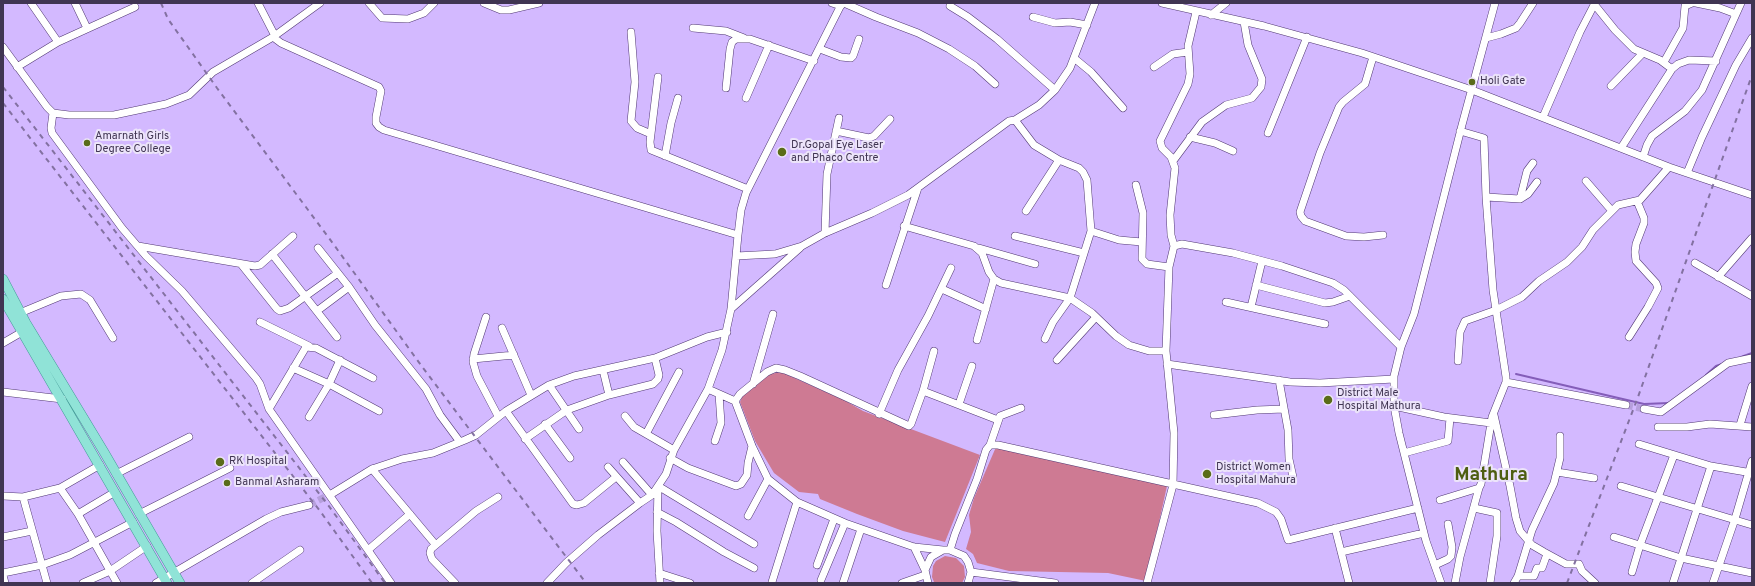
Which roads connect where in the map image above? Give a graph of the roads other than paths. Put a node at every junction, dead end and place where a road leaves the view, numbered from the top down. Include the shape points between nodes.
1 (31, 3) edge
2 (75, 3) edge
3 (121, 3) edge
4 (258, 3) edge
5 (320, 3) edge
6 (369, 3) edge
7 (434, 3) edge
8 (484, 3) edge
9 (539, 3) edge
10 (832, 3) edge
11 (1095, 3) edge
12 (1226, 3) edge
13 (1495, 3) edge
14 (1533, 3) edge
15 (1692, 3) edge
16 (1696, 3) edge
17 (1742, 3) edge
18 (843, 4) edge
19 (1167, 4) edge
20 (1595, 4) edge
21 (950, 6) dead end
22 (135, 7) dead end
23 (124, 10) junction
24 (1196, 12) junction
25 (1736, 14) junction
26 (1212, 15) junction
27 (1033, 17) dead end
28 (1244, 22) junction
29 (1087, 25) junction
30 (87, 28) junction
31 (693, 28) dead end
32 (632, 32) dead end
33 (274, 36) junction
34 (1306, 37) junction
35 (745, 38) junction
36 (1486, 38) junction
37 (1752, 38) edge
38 (859, 39) dead end
39 (58, 42) junction
40 (769, 45) junction
41 (3, 47) edge
42 (820, 49) junction
43 (1188, 52) junction
44 (1642, 54) junction
45 (1373, 57) junction
46 (1074, 58) junction
47 (814, 60) junction
48 (1716, 60) junction
49 (1664, 62) junction
50 (17, 67) junction
51 (1154, 67) dead end
52 (1672, 69) junction
53 (658, 77) dead end
54 (995, 84) dead end
55 (1611, 86) dead end
56 (726, 88) dead end
57 (1055, 90) junction
58 (1472, 90) junction
59 (678, 98) dead end
60 (746, 98) dead end
61 (1123, 108) dead end
62 (53, 114) junction
63 (1543, 117) junction
64 (839, 118) dead end
65 (890, 119) dead end
66 (1016, 120) junction
67 (836, 131) junction
68 (1460, 131) junction
69 (1268, 133) dead end
70 (651, 134) junction
71 (1190, 137) junction
72 (1622, 148) junction
73 (1233, 152) dead end
74 (665, 156) junction
75 (1643, 157) junction
76 (1059, 160) junction
77 (1173, 161) junction
78 (1533, 163) dead end
79 (1669, 167) junction
80 (1687, 173) junction
81 (1586, 181) dead end
82 (1536, 182) dead end
83 (1136, 185) dead end
84 (918, 188) junction
85 (748, 189) junction
86 (1752, 195) edge
87 (1486, 197) junction
88 (1520, 199) junction
89 (1637, 201) junction
90 (1026, 211) dead end
91 (1612, 211) junction
92 (904, 226) junction
93 (1091, 231) junction
94 (825, 233) junction
95 (738, 235) junction
96 (1383, 235) dead end
97 (293, 236) dead end
98 (1015, 236) dead end
99 (1752, 238) edge
100 (1142, 242) junction
101 (138, 246) junction
102 (802, 246) junction
103 (1174, 246) junction
104 (318, 248) dead end
105 (979, 248) junction
106 (1084, 253) junction
107 (272, 254) junction
108 (736, 256) junction
109 (1262, 261) junction
110 (1695, 263) dead end
111 (241, 264) junction
112 (1035, 264) dead end
113 (1169, 267) junction
114 (951, 268) dead end
115 (338, 273) junction
116 (1718, 277) junction
117 (3, 279) edge
118 (994, 279) junction
119 (886, 285) dead end
120 (1256, 285) junction
121 (349, 287) junction
122 (942, 290) junction
123 (305, 296) junction
124 (1350, 296) junction
125 (1752, 296) edge
126 (1070, 298) junction
127 (3, 299) edge
128 (1226, 302) dead end
129 (1251, 306) junction
130 (731, 309) junction
131 (986, 309) junction
132 (1496, 310) junction
133 (317, 311) junction
134 (20, 313) junction
135 (773, 314) dead end
136 (486, 317) dead end
137 (1096, 317) junction
138 (260, 322) dead end
139 (1325, 324) dead end
140 (502, 328) dead end
141 (22, 332) junction
142 (727, 332) junction
143 (337, 337) dead end
144 (1628, 337) dead end
145 (112, 338) dead end
146 (1045, 339) dead end
147 (977, 340) dead end
148 (3, 343) edge
149 (309, 346) junction
150 (1401, 347) junction
151 (934, 351) dead end
152 (1166, 351) junction
153 (514, 355) junction
154 (655, 358) junction
155 (1752, 358) edge
156 (473, 359) junction
157 (340, 360) junction
158 (1057, 360) dead end
159 (1458, 360) dead end
160 (1167, 364) junction
161 (972, 366) dead end
162 (293, 368) junction
163 (603, 370) junction
164 (679, 372) dead end
165 (373, 378) dead end
166 (1394, 379) junction
167 (1279, 380) junction
168 (1506, 382) junction
169 (328, 384) junction
170 (753, 384) junction
171 (549, 385) junction
172 (1752, 386) edge
173 (708, 389) junction
174 (922, 390) junction
175 (3, 392) edge
176 (719, 394) junction
177 (530, 395) junction
178 (609, 395) junction
179 (62, 399) junction
180 (735, 401) junction
181 (959, 404) junction
182 (1626, 405) tunnel mouth
183 (1394, 406) junction
184 (1021, 408) dead end
185 (1644, 408) tunnel mouth
186 (269, 409) junction
187 (1284, 409) junction
188 (567, 410) junction
189 (379, 411) dead end
190 (506, 411) junction
191 (1494, 413) junction
192 (879, 414) junction
193 (1214, 415) dead end
194 (498, 416) junction
195 (625, 416) dead end
196 (309, 417) dead end
197 (1450, 418) junction
198 (998, 420) junction
199 (1491, 423) junction
200 (545, 424) junction
201 (1740, 425) junction
202 (1658, 427) dead end
203 (1752, 427) edge
204 (579, 429) dead end
205 (646, 434) junction
206 (1560, 436) dead end
207 (189, 437) dead end
208 (525, 439) junction
209 (715, 441) dead end
210 (460, 442) junction
211 (1639, 444) dead end
212 (990, 445) junction
213 (752, 446) junction
214 (674, 450) junction
215 (1404, 453) junction
216 (1674, 455) junction
217 (570, 458) dead end
218 (670, 458) junction
219 (1752, 461) edge
220 (623, 462) dead end
221 (100, 465) junction
222 (1711, 466) junction
223 (608, 467) dead end
224 (230, 468) dead end
225 (372, 469) junction
226 (1557, 472) junction
227 (1751, 473) edge
228 (116, 474) junction
229 (616, 477) junction
230 (1293, 477) dead end
231 (1594, 478) dead end
232 (768, 479) junction
233 (1173, 485) junction
234 (658, 486) junction
235 (1621, 486) dead end
236 (60, 488) junction
237 (1479, 488) junction
238 (115, 492) junction
239 (332, 493) tunnel mouth
240 (652, 495) junction
241 (3, 496) edge
242 (23, 497) junction
243 (498, 497) dead end
244 (1660, 497) junction
245 (1440, 500) dead end
246 (797, 502) junction
247 (640, 503) junction
248 (309, 505) tunnel mouth
249 (1418, 508) junction
250 (1474, 508) junction
251 (1698, 508) junction
252 (657, 512) junction
253 (78, 514) junction
254 (140, 514) junction
255 (410, 514) junction
256 (748, 516) dead end
257 (834, 519) junction
258 (1735, 519) junction
259 (133, 522) junction
260 (846, 523) junction
261 (1448, 524) dead end
262 (1752, 524) edge
263 (1336, 528) junction
264 (861, 529) junction
265 (32, 531) junction
266 (1424, 533) junction
267 (1614, 536) dead end
268 (3, 537) edge
269 (1528, 541) junction
270 (94, 542) junction
271 (436, 544) junction
272 (754, 544) dead end
273 (1640, 545) junction
274 (147, 546) junction
275 (914, 546) junction
276 (300, 550) dead end
277 (368, 550) junction
278 (946, 550) junction
279 (1341, 552) junction
280 (1547, 554) junction
281 (1681, 558) junction
282 (1435, 564) junction
283 (42, 565) junction
284 (817, 565) dead end
285 (1719, 567) junction
286 (754, 568) dead end
287 (110, 571) junction
288 (925, 572) junction
289 (971, 572) junction
290 (1632, 572) dead end
291 (659, 573) junction
292 (1752, 573) edge
293 (3, 574) edge
294 (174, 574) junction
295 (1518, 576) junction
296 (821, 580) dead end
297 (163, 582) edge
298 (549, 582) edge
299 (772, 582) edge
300 (5, 583) edge
301 (47, 583) edge
302 (84, 583) edge
303 (117, 583) edge
304 (180, 583) edge
305 (252, 583) edge
306 (391, 583) edge
307 (455, 583) edge
308 (660, 583) edge
309 (690, 583) edge
310 (843, 583) edge
311 (902, 583) edge
312 (928, 583) edge
313 (968, 583) edge
314 (1055, 583) edge
315 (1147, 583) edge
316 (1349, 583) edge
317 (1441, 583) edge
318 (1456, 583) edge
319 (1490, 583) edge
320 (1514, 583) edge
321 (1595, 583) edge
322 (1673, 583) edge
323 (1713, 583) edge

1 - 39 street
2 - 30 street
3 - 23 street
4 - 33 street
5 - 33 street
6 - 7 street via 382,18 408,19 424,13
8 - 9 street via 501,10
10 - 18 street
11 - 29 street
12 - 26 street
13 - 36 street
14 - 36 street via 1516,28
15 - 49 street via 1685,6 1683,28
16 - 25 street
17 - 25 street
18 - 42 street
18 - 54 street via 918,33 949,49 975,66
19 - 24 street
20 - 44 street via 1626,42
20 - 63 street
21 - 57 street via 997,40
22 - 23 street
23 - 30 street
24 - 26 street
24 - 43 street
25 - 48 street
26 - 28 street
27 - 29 street via 1055,24 1070,22
28 - 34 street
28 - 71 street via 1248,45 1262,79 1261,87 1252,98 1230,103 1213,113
29 - 46 street
30 - 39 street
31 - 35 street via 726,31
32 - 70 street via 635,82 630,121 637,128
33 - 62 street via 213,72 189,94 176,101 114,115
33 - 95 street via 281,43 379,87 381,91 376,123 384,130
34 - 45 street
34 - 69 street
35 - 40 street
35 - 56 street via 731,44
36 - 58 street
37 - 80 street via 1736,65
38 - 42 street via 851,58
39 - 50 street
40 - 47 street
40 - 60 street
41 - 50 street
42 - 47 street
43 - 51 street via 1173,54
43 - 77 street via 1188,84 1160,141 1162,148
44 - 49 street
44 - 55 street
45 - 58 street
45 - 96 street via 1364,84 1339,107 1300,212 1306,221 1346,236
46 - 57 street via 1063,81
46 - 61 street via 1091,72
47 - 85 street
48 - 52 street via 1683,61
48 - 75 street via 1709,78 1695,100 1652,136
49 - 52 street
50 - 62 street
52 - 72 street
53 - 70 street
57 - 66 street via 1039,106
58 - 63 street
58 - 68 street
59 - 74 street
62 - 101 street via 52,133
63 - 72 street
64 - 67 street
65 - 67 street via 869,138
66 - 76 street via 1034,145
66 - 84 street via 1010,121
67 - 94 street via 827,174
68 - 87 street via 1484,138
68 - 150 street via 1414,314
70 - 74 street via 651,150
71 - 73 street via 1215,143
71 - 77 street
72 - 75 street
74 - 85 street
75 - 79 street
76 - 90 street
76 - 93 street via 1078,168 1086,176
77 - 103 street via 1175,168 1170,226
78 - 88 street via 1527,171
79 - 80 street
79 - 89 street
80 - 86 street
81 - 91 street
82 - 88 street via 1528,194
83 - 100 street via 1144,213
84 - 92 street
84 - 94 street via 872,213
85 - 95 street via 741,210
87 - 88 street
87 - 132 street
89 - 91 street via 1618,205
89 - 144 street via 1644,223 1636,244 1636,261 1658,288
91 - 132 street via 1567,262 1517,300
92 - 105 street via 959,240
92 - 119 street
93 - 100 street via 1119,240
93 - 106 street
94 - 102 street
95 - 108 street
97 - 107 street
98 - 106 street
99 - 116 street
100 - 113 street via 1144,262
101 - 111 street
101 - 186 street via 182,291 256,378
102 - 108 street via 775,254
102 - 130 street
103 - 109 street via 1182,244
103 - 113 street
104 - 115 street
105 - 112 street
105 - 118 street
106 - 126 street
107 - 111 street via 260,265
107 - 123 street
108 - 130 street
109 - 120 street
109 - 124 street via 1333,283
110 - 116 street
111 - 123 street via 280,311 289,308
113 - 152 street
114 - 122 street
115 - 121 street
115 - 123 street
116 - 125 street
117 - 134 main road
118 - 126 street via 1001,283
118 - 131 street
120 - 124 street via 1325,303
120 - 129 street
121 - 133 street
121 - 210 street via 375,325 426,389 440,415
122 - 131 street
122 - 192 street via 898,370
123 - 133 street
124 - 150 street
126 - 137 street
126 - 146 street via 1053,322
127 - 141 main road
128 - 129 street
129 - 139 street
130 - 142 street
131 - 147 street
132 - 159 street via 1465,321 1460,332
132 - 168 street
133 - 143 street
134 - 145 street via 61,296 80,294 90,300
134 - 228 main road
135 - 170 street
136 - 156 street
137 - 152 street via 1129,345 1149,351
137 - 158 street
138 - 149 street
140 - 153 street
141 - 148 street
141 - 179 main road
142 - 154 street via 707,337
142 - 173 street
149 - 157 street
149 - 162 street via 303,350
150 - 166 street
151 - 174 street
152 - 160 street
153 - 156 street
153 - 177 street
154 - 163 street
154 - 178 street via 659,375 656,381 648,386
155 - 185 street via 1728,363 1661,412
156 - 194 street via 474,369
157 - 165 street
157 - 169 street
160 - 167 street
160 - 233 street via 1174,433
161 - 181 street
162 - 169 street
162 - 186 street
163 - 171 street
163 - 178 street
164 - 205 street
166 - 167 street via 1320,383
166 - 183 street
167 - 187 street
168 - 182 street
168 - 191 street
169 - 189 street
169 - 196 street
170 - 180 street
170 - 192 street via 776,368 785,370
171 - 177 street
171 - 188 street
172 - 201 street
173 - 176 street
173 - 214 street
174 - 181 street
174 - 192 street via 911,424 908,426
175 - 179 street
176 - 180 street
176 - 209 street via 721,423
177 - 190 street
178 - 188 street
179 - 221 main road
180 - 213 street
181 - 198 street
183 - 197 street
183 - 215 street
184 - 198 street via 1003,414
186 - 277 street
187 - 193 street
187 - 230 street
188 - 200 street
188 - 204 street
190 - 194 street
190 - 208 street
191 - 199 street
191 - 269 street via 1516,518 1520,531
194 - 210 street via 476,435
195 - 205 street via 634,427
197 - 199 street
197 - 215 street via 1448,441
198 - 212 street
199 - 237 street
200 - 208 street
200 - 217 street
201 - 202 street
201 - 203 street
205 - 214 street
206 - 226 street
207 - 228 street
208 - 229 street via 573,504 584,503
210 - 225 street via 433,453 402,459
211 - 216 street
212 - 233 street
212 - 278 street via 955,534
213 - 218 street via 747,475 741,484 736,486 688,468
213 - 232 street
214 - 218 street
215 - 249 street
216 - 222 street
216 - 244 street
218 - 234 street via 666,474
219 - 227 street
220 - 240 street
221 - 236 street
221 - 238 main road
222 - 227 street
222 - 251 street
223 - 229 street
224 - 254 street
225 - 239 street
225 - 255 street
226 - 231 street
226 - 269 street
227 - 258 street
228 - 254 main road
229 - 247 street
232 - 246 street
232 - 256 street
233 - 263 street via 1258,503 1271,509 1281,518 1288,540
233 - 315 street
234 - 240 street
234 - 252 street
234 - 272 street
235 - 244 street
236 - 242 street
236 - 253 street
237 - 245 street
237 - 250 street
238 - 253 street
238 - 259 main road
240 - 247 street
241 - 242 street
242 - 265 street
243 - 271 street via 476,511
244 - 251 street
244 - 273 street
246 - 257 street
246 - 299 street
247 - 298 street via 598,534
248 - 294 street via 281,512
249 - 263 street
249 - 266 street
250 - 318 street via 1460,557
250 - 319 street via 1497,513 1497,536
251 - 258 street
251 - 281 street
252 - 286 street
252 - 291 street
253 - 270 street
254 - 294 main road
255 - 271 street
255 - 277 street
257 - 260 street
257 - 284 street
258 - 262 street
258 - 285 street
259 - 270 street
259 - 274 main road
260 - 264 street
260 - 296 street
261 - 282 street via 1451,556
263 - 279 street
264 - 275 street
264 - 310 street
265 - 268 street
265 - 283 street
266 - 279 street
266 - 282 street
267 - 273 street
269 - 280 street
269 - 295 street
270 - 283 street via 70,555
270 - 287 street
271 - 307 street via 431,549 430,556
273 - 281 street
273 - 290 street
274 - 287 street
274 - 297 main road
275 - 278 street
275 - 288 street
276 - 305 street
277 - 306 street
278 - 288 street via 931,557
278 - 289 street via 957,551 964,556
279 - 316 street
280 - 295 street via 1542,568 1537,568 1534,576
280 - 321 street via 1566,564 1579,564 1582,571
281 - 285 street
281 - 322 street
282 - 317 street
283 - 293 street
283 - 301 street
285 - 292 street
285 - 323 street
287 - 302 street
287 - 303 street
288 - 311 street
288 - 312 street
289 - 313 street
289 - 314 street
291 - 308 street
291 - 309 street
293 - 300 street
294 - 297 street
294 - 304 main road
295 - 320 street

